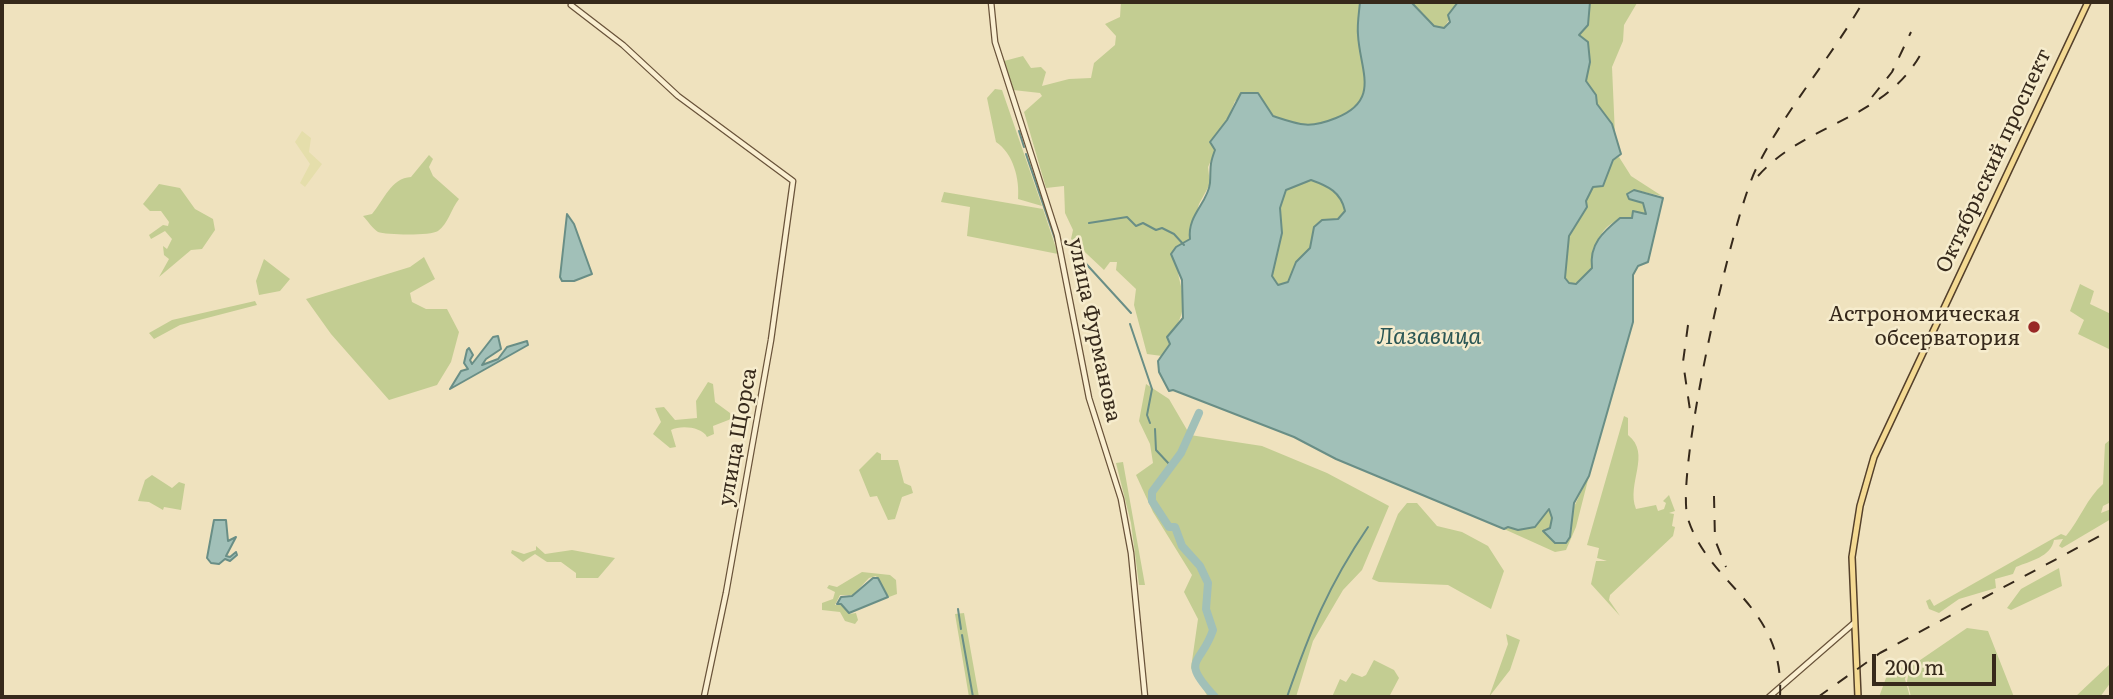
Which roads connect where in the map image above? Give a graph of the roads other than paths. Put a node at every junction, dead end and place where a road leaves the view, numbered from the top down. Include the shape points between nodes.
1 (991, 2) edge
2 (2088, 2) edge
3 (571, 5) dead end
4 (1854, 623) junction
5 (704, 697) edge
6 (1145, 697) edge
7 (1769, 697) edge
8 (1858, 697) edge

1 - 6 main road, улица Фурманова via 998,55 1058,235 1089,398 1123,509
2 - 4 main road, Октябрьский проспект via 1874,457 1853,547
3 - 5 main road, улица Щорса via 678,96 793,181 771,340
4 - 7 main road
4 - 8 main road, Октябрьский проспект

